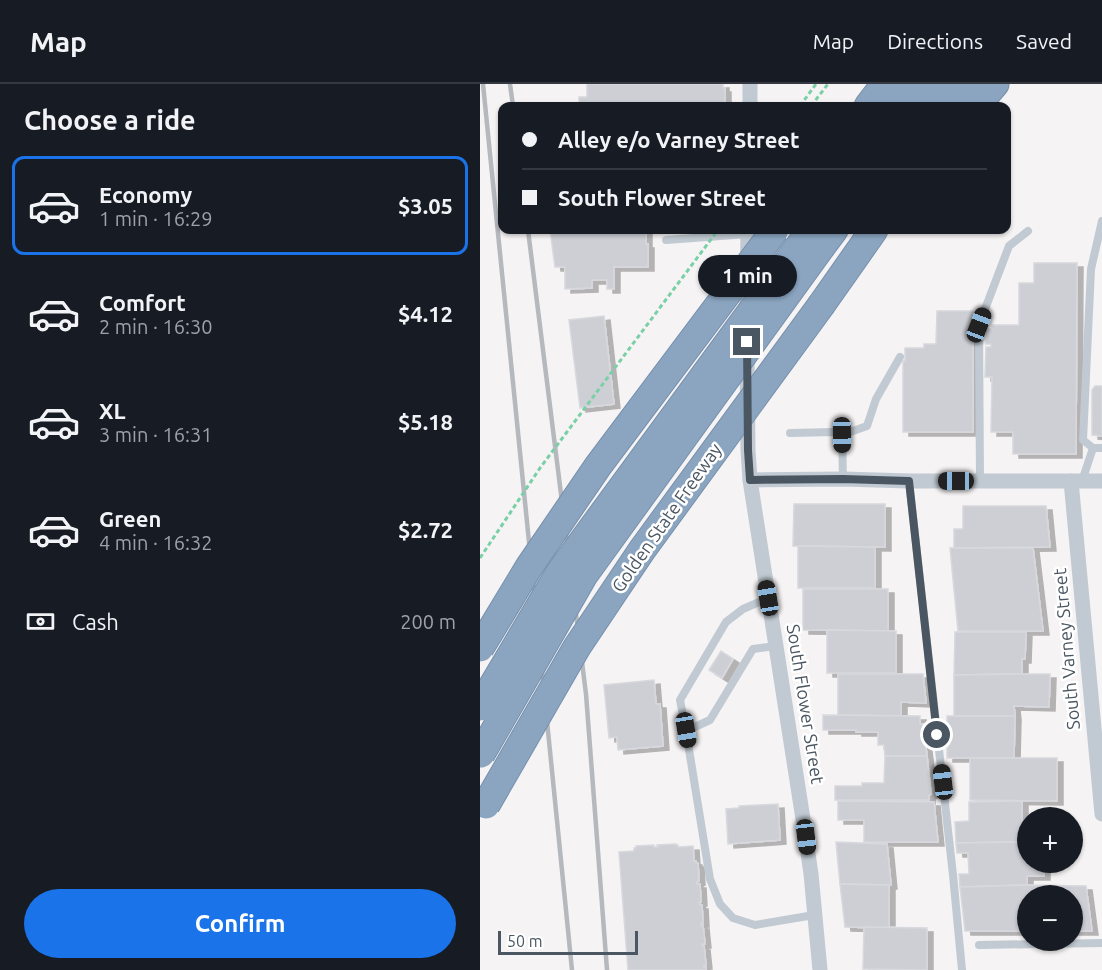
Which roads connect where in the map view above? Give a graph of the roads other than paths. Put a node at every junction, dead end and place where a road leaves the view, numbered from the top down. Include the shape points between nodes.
1 (750, 84) edge
2 (885, 84) edge
3 (915, 84) edge
4 (937, 84) edge
5 (965, 84) edge
6 (995, 84) edge
7 (750, 102) edge
8 (871, 102) edge
9 (902, 102) edge
10 (924, 102) edge
11 (953, 102) edge
12 (979, 102) edge
13 (1102, 221) edge
14 (1028, 231) dead end
15 (728, 234) edge
16 (748, 234) edge
17 (772, 234) edge
18 (871, 234) edge
19 (822, 235) edge
20 (666, 240) dead end
21 (900, 357) dead end
22 (790, 433) dead end
23 (842, 435) junction
24 (1098, 448) edge
25 (843, 479) junction
26 (750, 480) junction
27 (909, 481) junction
28 (980, 481) junction
29 (1077, 481) junction
30 (1102, 481) edge
31 (768, 598) junction
32 (776, 646) junction
33 (480, 648) edge
34 (480, 707) edge
35 (1098, 718) edge
36 (686, 730) junction
37 (481, 755) edge
38 (1100, 763) edge
39 (483, 812) edge
40 (1102, 814) edge
41 (814, 915) junction
42 (1102, 943) edge
43 (979, 945) dead end
44 (820, 970) edge
45 (962, 970) edge

1 - 7 street
2 - 8 highway
3 - 9 highway
4 - 10 highway
5 - 11 highway
6 - 12 highway
13 - 24 lane via 1091,269 1083,410 1083,440
14 - 28 lane via 1009,246 979,325
15 - 20 lane
16 - 26 street, South Flower Street
17 - 33 highway, bridge via 592,475
18 - 39 highway, Golden State Freeway, bridge via 642,550 577,647
19 - 34 highway, bridge via 560,572
19 - 37 highway, bridge via 584,575
21 - 23 lane via 876,399 867,426
22 - 23 lane
23 - 25 lane
24 - 29 lane
25 - 26 street
25 - 27 street
26 - 31 street, South Flower Street
27 - 28 street
27 - 45 lane
28 - 29 street
29 - 30 street
29 - 35 street, South Varney Street
31 - 32 street, South Flower Street
31 - 36 lane via 742,609 726,622 680,700
32 - 36 lane via 753,649 710,720
32 - 41 street, South Flower Street
35 - 38 street, South Varney Street
36 - 41 lane via 710,879 720,904 733,918 755,925
38 - 40 street, South Varney Street
41 - 44 street, South Flower Street
42 - 43 lane

